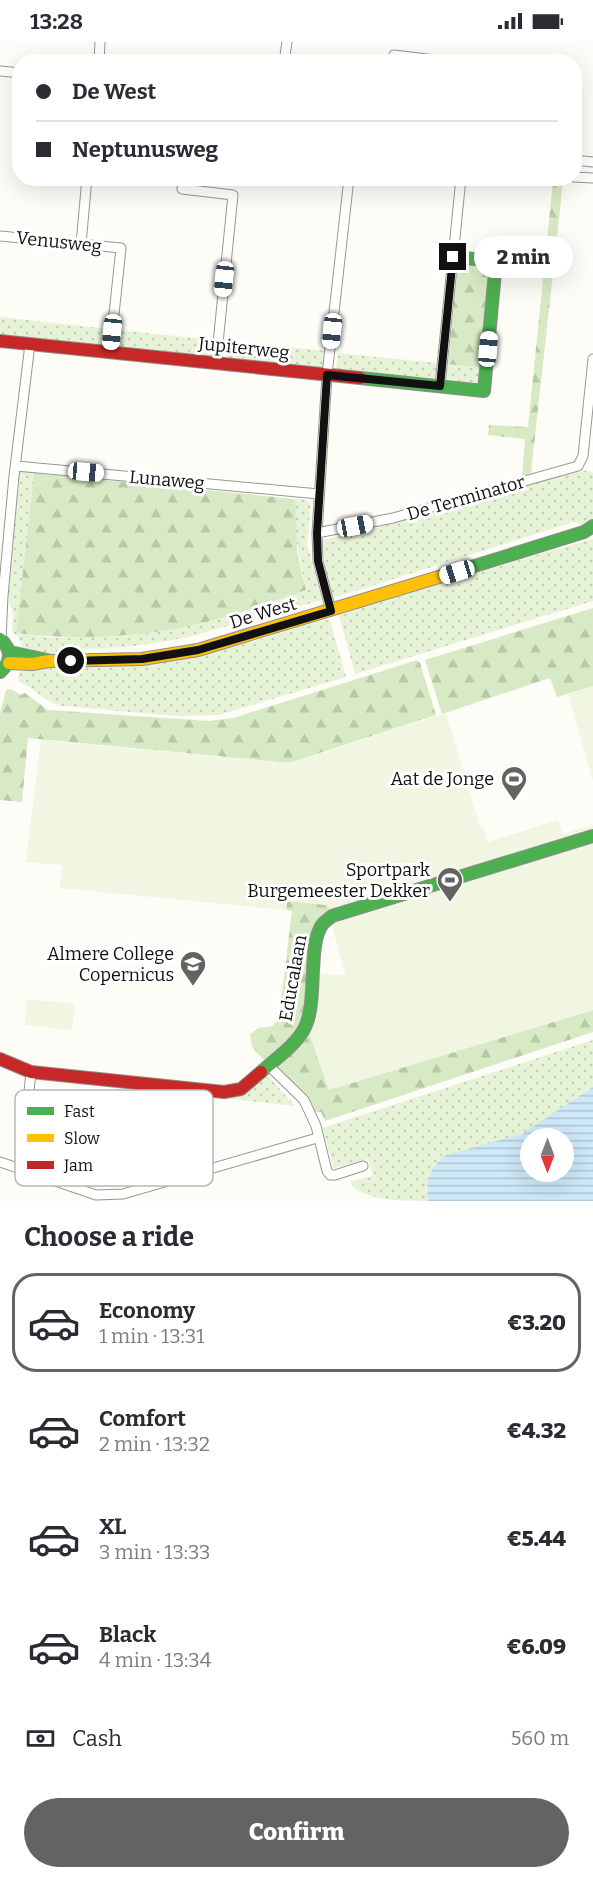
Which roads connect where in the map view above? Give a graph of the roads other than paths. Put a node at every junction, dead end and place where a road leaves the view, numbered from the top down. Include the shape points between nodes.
1 (86, 186) edge
2 (183, 186) edge
3 (348, 186) edge
4 (460, 186) edge
5 (0, 236) edge
6 (81, 244) junction
7 (453, 257) junction
8 (0, 341) edge
9 (30, 344) junction
10 (110, 352) junction
11 (593, 359) edge
12 (216, 363) junction
13 (327, 375) junction
14 (440, 386) junction
15 (589, 430) edge
16 (16, 466) junction
17 (319, 494) junction
18 (590, 530) edge
19 (317, 533) junction
20 (1, 600) edge
21 (331, 611) junction
22 (1, 640) edge
23 (6, 662) edge
24 (593, 836) edge
25 (0, 1059) edge
26 (269, 1066) junction
27 (31, 1072) junction
28 (198, 1089) joint
29 (29, 1090) edge
30 (207, 1090) edge
31 (213, 1091) edge
32 (317, 1138) junction
33 (0, 1162) edge
34 (363, 1166) dead end
35 (15, 1167) edge
36 (213, 1168) edge
37 (70, 1186) edge
38 (150, 1186) edge

1 - 6 street
2 - 12 street via 182,189 233,195
3 - 13 street
4 - 7 street
5 - 6 street, Venusweg
6 - 10 street, Venusweg via 120,248
7 - 14 street
7 - 14 street, Jupiterweg via 496,261 484,391
8 - 9 street, Jupiterweg
9 - 10 street, Jupiterweg
9 - 16 street
10 - 12 street, Jupiterweg
11 - 15 street
12 - 13 street, Jupiterweg
13 - 14 street, Jupiterweg
13 - 17 street
15 - 19 street, De Terminator via 578,466 393,518
16 - 17 street, Lunaweg
16 - 20 street
17 - 19 street
18 - 21 street, De West
19 - 21 street via 318,561
20 - 22 street
21 - 23 street, De West via 198,650 142,659
22 - 23 street
24 - 26 street, Educalaan via 332,916 322,924 316,937 307,1024
25 - 27 street, Educalaan
26 - 31 street, Educalaan via 242,1089
26 - 32 street via 304,1100
27 - 28 street, Educalaan
27 - 29 street
28 - 30 street, Educalaan
32 - 34 street via 330,1175
32 - 36 street
33 - 35 street
37 - 38 street via 108,1196

